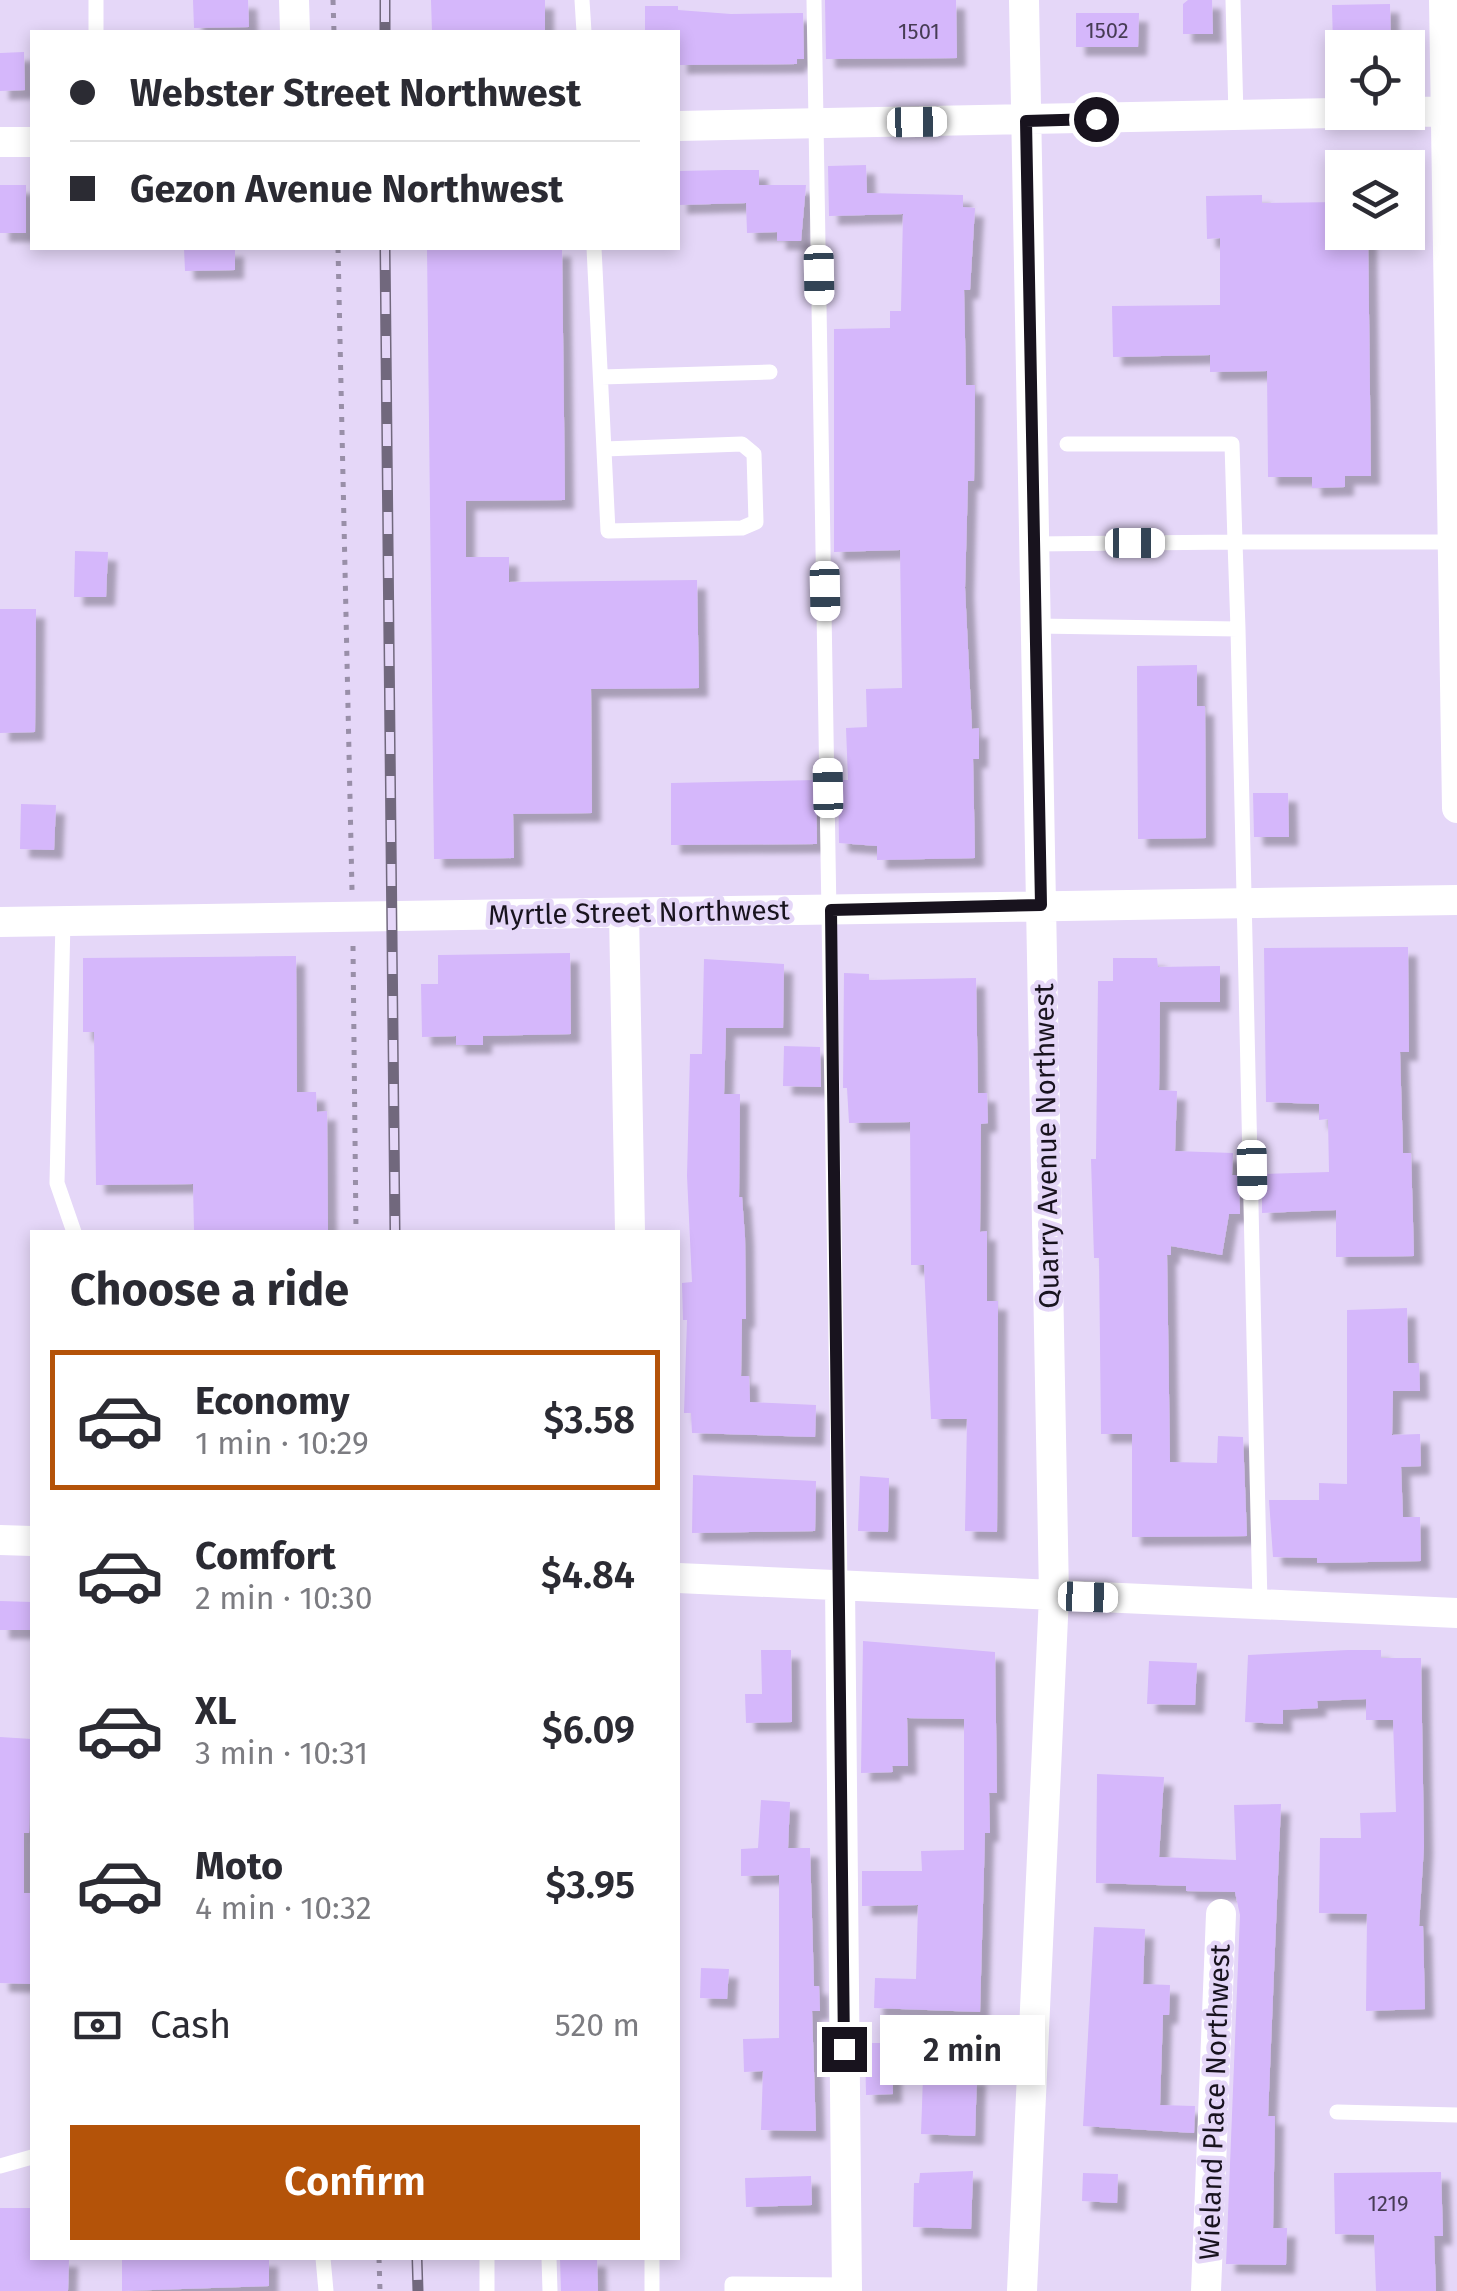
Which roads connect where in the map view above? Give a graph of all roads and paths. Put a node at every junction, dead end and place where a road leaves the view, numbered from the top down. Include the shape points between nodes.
1 (96, 0) edge
2 (294, 0) edge
3 (333, 0) edge
4 (582, 0) edge
5 (814, 0) edge
6 (1024, 0) edge
7 (1234, 0) edge
8 (1444, 0) edge
9 (96, 30) edge
10 (295, 30) edge
11 (334, 30) edge
12 (584, 30) edge
13 (1451, 111) edge
14 (1425, 112) edge
15 (1325, 114) edge
16 (1236, 116) junction
17 (1026, 121) junction
18 (816, 123) junction
19 (680, 126) edge
20 (0, 142) edge
21 (30, 142) edge
22 (338, 250) edge
23 (594, 250) edge
24 (770, 372) dead end
25 (601, 378) junction
26 (1067, 444) dead end
27 (604, 449) junction
28 (1235, 542) junction
29 (1454, 542) junction
30 (1034, 544) junction
31 (1036, 626) junction
32 (1238, 629) junction
33 (1457, 808) edge
34 (1457, 900) edge
35 (1248, 902) junction
36 (1041, 905) junction
37 (831, 910) junction
38 (624, 913) junction
39 (353, 915) junction
40 (63, 920) junction
41 (0, 922) edge
42 (73, 1230) edge
43 (356, 1230) edge
44 (630, 1230) edge
45 (0, 1540) edge
46 (30, 1541) edge
47 (680, 1578) edge
48 (840, 1586) junction
49 (1054, 1596) junction
50 (1260, 1604) junction
51 (1457, 1613) edge
52 (1221, 1914) dead end
53 (1337, 2112) dead end
54 (1457, 2115) edge
55 (30, 2158) edge
56 (0, 2166) edge
57 (323, 2260) edge
58 (379, 2260) edge
59 (487, 2260) edge
60 (549, 2260) edge
61 (652, 2260) edge
62 (847, 2288) edge
63 (326, 2291) edge
64 (380, 2291) edge
65 (487, 2291) edge
66 (550, 2291) edge
67 (652, 2291) edge
68 (732, 2291) edge
69 (1022, 2291) edge
70 (1206, 2291) edge

1 - 9 lane
2 - 10 street
3 - 11 path
4 - 12 lane
5 - 18 lane
6 - 17 street, Quarry Avenue Northwest
7 - 16 lane
8 - 13 street
13 - 14 street
13 - 29 street
15 - 16 street
16 - 17 street
17 - 18 street
17 - 30 street, Quarry Avenue Northwest
18 - 19 street
18 - 37 lane
20 - 21 street
22 - 39 path
23 - 25 lane
24 - 25 lane
25 - 27 lane
26 - 28 lane via 1232,444
27 - 27 lane via 742,444 754,454 756,522 742,528 608,531
28 - 29 lane
28 - 30 lane
28 - 32 lane
29 - 33 street
30 - 31 street, Quarry Avenue Northwest
31 - 32 lane
31 - 36 street, Quarry Avenue Northwest
32 - 35 lane
34 - 35 street, Myrtle Street Northwest
35 - 36 street, Myrtle Street Northwest
35 - 50 lane
36 - 37 street, Myrtle Street Northwest
36 - 49 street, Quarry Avenue Northwest
37 - 38 street, Myrtle Street Northwest
37 - 48 lane
38 - 39 street, Myrtle Street Northwest
38 - 44 street
39 - 40 street, Myrtle Street Northwest
39 - 43 path
40 - 41 street, Myrtle Street Northwest
40 - 42 lane via 57,1183
45 - 46 street
47 - 48 street
48 - 49 street
48 - 62 street
49 - 50 street
49 - 69 street, Quarry Avenue Northwest
50 - 51 street
52 - 70 street, Wieland Place Northwest
53 - 54 lane
55 - 56 lane
57 - 63 lane
58 - 64 path
59 - 65 lane
60 - 66 lane
61 - 67 lane
62 - 68 lane via 732,2284

